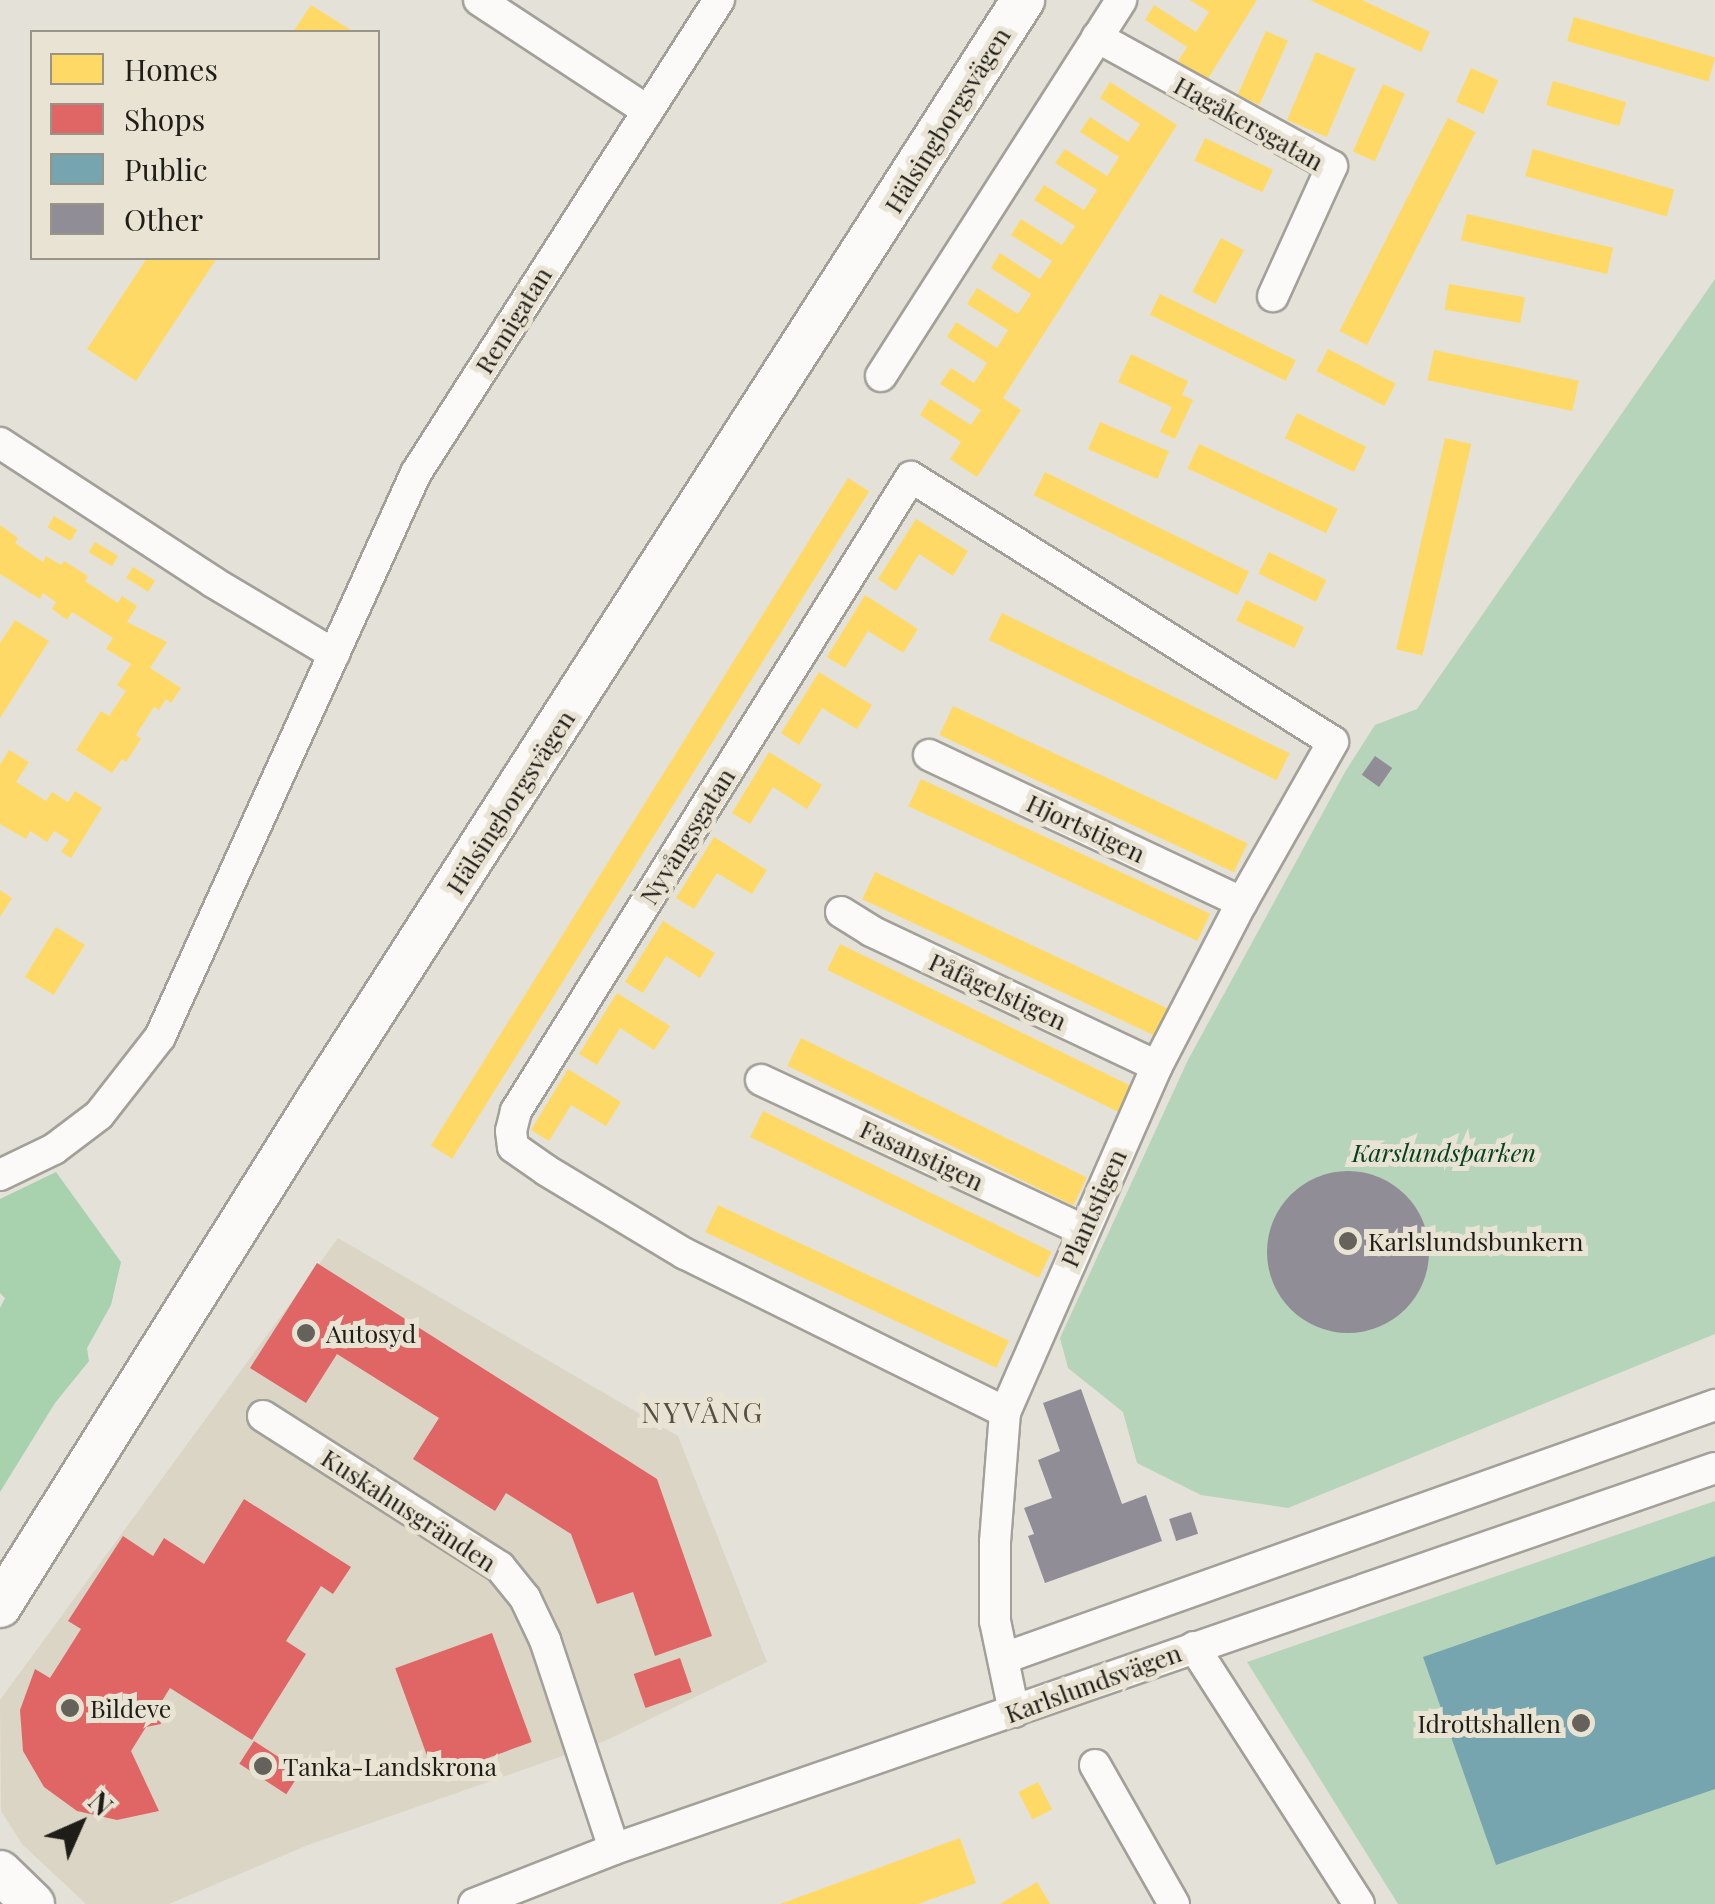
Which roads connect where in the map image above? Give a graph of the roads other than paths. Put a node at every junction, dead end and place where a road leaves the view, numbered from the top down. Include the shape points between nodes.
1 (479, 0) edge
2 (719, 0) edge
3 (1024, 0) edge
4 (1121, 0) edge
5 (1097, 37) junction
6 (648, 111) junction
7 (1274, 296) dead end
8 (881, 376) dead end
9 (0, 443) edge
10 (334, 654) junction
11 (1333, 742) joint
12 (929, 755) dead end
13 (1242, 902) junction
14 (841, 912) dead end
15 (1157, 1066) junction
16 (761, 1080) dead end
17 (0, 1176) edge
18 (1082, 1230) junction
19 (1715, 1404) edge
20 (1005, 1412) junction
21 (263, 1416) dead end
22 (1715, 1468) edge
23 (1269, 1564) junction
24 (0, 1606) edge
25 (1286, 1614) junction
26 (1194, 1646) junction
27 (1004, 1658) junction
28 (1014, 1712) junction
29 (1095, 1765) dead end
30 (614, 1850) junction
31 (0, 1872) edge
32 (33, 1904) edge
33 (474, 1904) edge
34 (1174, 1904) edge
35 (1359, 1904) edge

1 - 6 street
2 - 6 street, Remigatan
3 - 24 main road, Hälsingborgsvägen
4 - 5 street
5 - 7 street, Hagåkersgatan via 1332,166
5 - 8 street
6 - 10 street, Remigatan via 416,473
9 - 10 street
10 - 17 street, Remigatan via 160,1037 99,1115 54,1150
11 - 13 street, Plantstigen
11 - 20 street, Nyvångsgatan via 911,477 516,1111 513,1147 546,1170 685,1254
12 - 13 street, Hjortstigen
13 - 15 street, Plantstigen
14 - 15 street, Påfågelstigen
15 - 18 street, Plantstigen
16 - 18 street, Fasanstigen
18 - 20 street, Plantstigen
19 - 23 street, Karlslundsvägen
20 - 27 street, Plantstigen via 994,1542 995,1621
21 - 30 street, Kuskahusgränden via 500,1567 525,1598 545,1640
22 - 25 street, Karlslundsvägen
23 - 25 street
23 - 27 street, Karlslundsvägen
25 - 26 street, Karlslundsvägen
26 - 28 street, Karlslundsvägen
26 - 35 street
27 - 28 street, Plantstigen
28 - 30 street, Karlslundsvägen
29 - 34 street
30 - 33 street, Karlslundsvägen
31 - 32 main road

